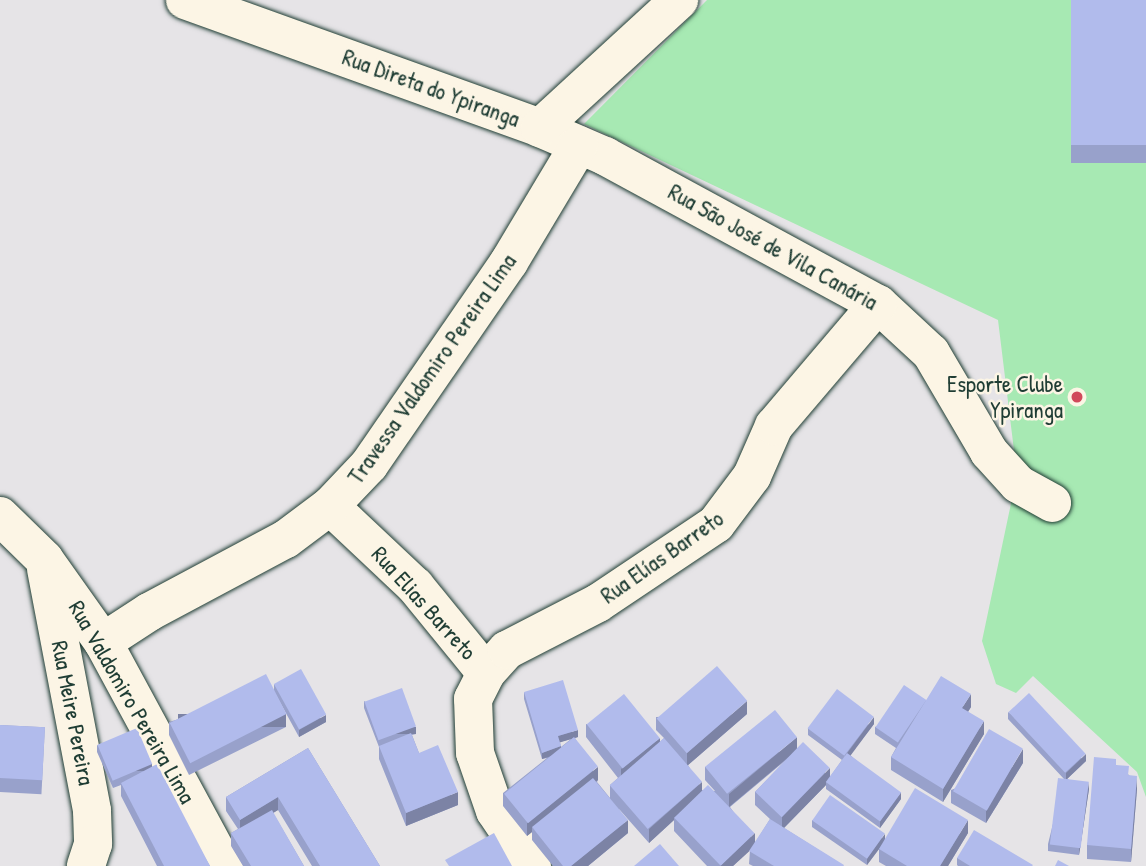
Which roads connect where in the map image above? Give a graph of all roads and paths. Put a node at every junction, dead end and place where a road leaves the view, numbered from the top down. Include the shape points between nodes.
1 (184, 0) edge
2 (679, 0) edge
3 (540, 128) junction
4 (579, 145) junction
5 (878, 304) junction
6 (1052, 503) dead end
7 (330, 506) junction
8 (0, 516) edge
9 (44, 559) junction
10 (103, 642) junction
11 (486, 673) junction
12 (86, 866) edge
13 (224, 866) edge
14 (532, 866) edge

1 - 3 street, Rua Direta do Ypiranga
2 - 3 street, Rua Direta do Ypiranga
3 - 4 street, Rua São José de Vila Canária
4 - 5 street, Rua São José de Vila Canária via 688,198
4 - 7 street, Travessa Valdomiro Pereira Lima via 509,262 420,393 369,465
5 - 6 street, Rua São José de Vila Canária via 931,353 989,452 1018,484
5 - 11 street, Rua Elías Barreto via 782,416 752,476 716,524 598,603 507,650
7 - 10 street, Travessa Valdomiro Pereira Lima via 286,539 149,612
7 - 11 street, Rua Elias Barreto via 415,586
8 - 9 street, Rua Valdomiro Pereira Lima
9 - 10 street, Rua Valdomiro Pereira Lima
9 - 12 street, Rua Meire Pereira via 92,811 93,844
10 - 13 street, Rua Valdomiro Pereira Lima
11 - 14 street, Rua Elías Barreto via 473,699 475,753 495,811

